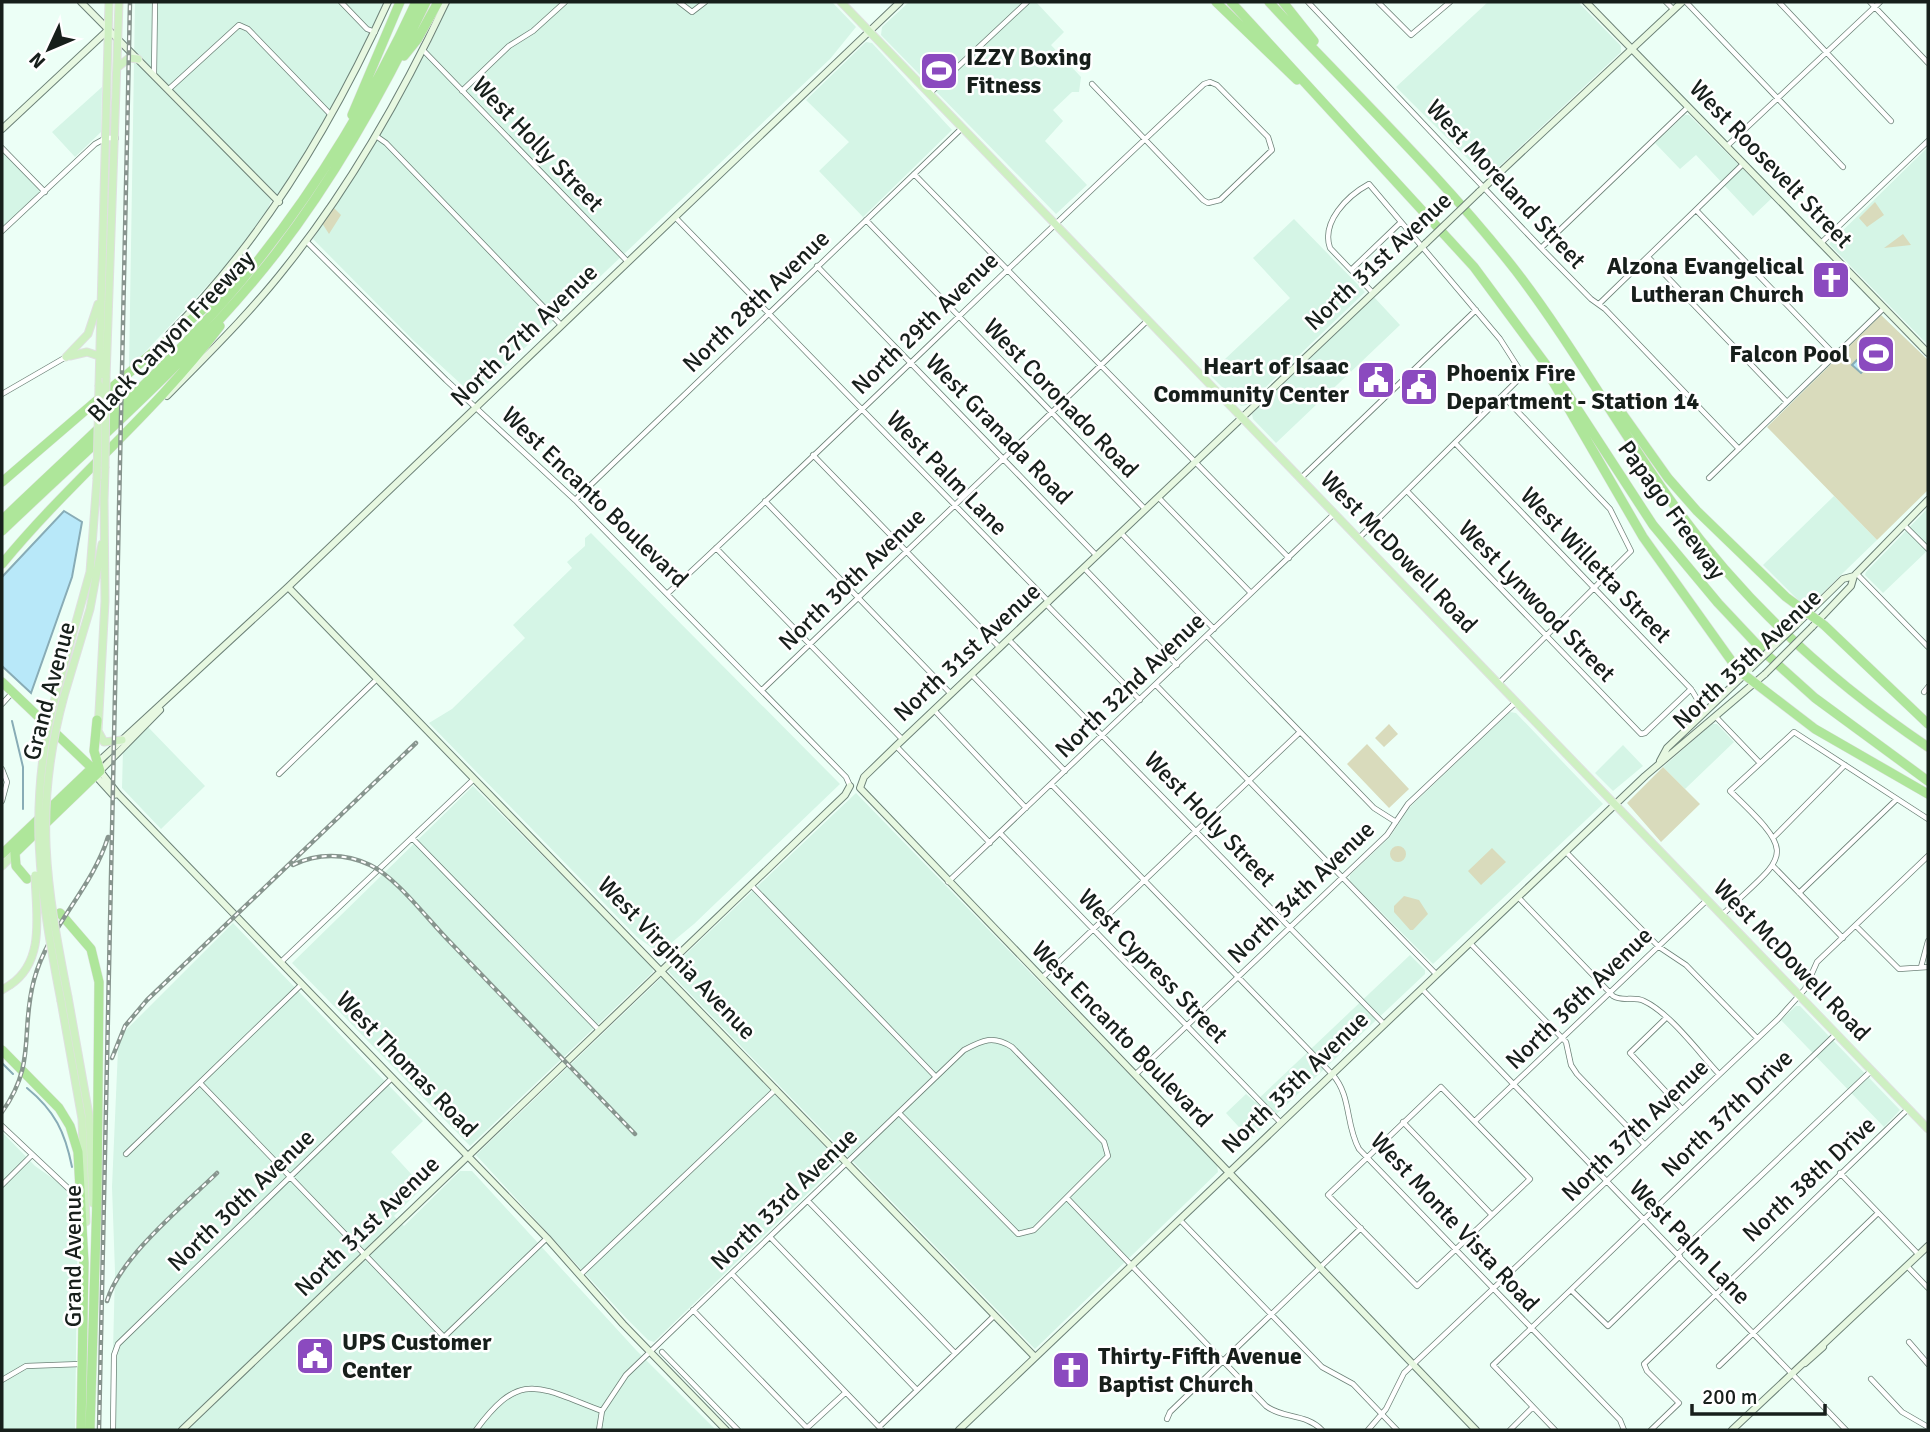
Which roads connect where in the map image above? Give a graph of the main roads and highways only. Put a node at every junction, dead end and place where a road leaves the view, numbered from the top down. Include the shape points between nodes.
1 (109, 2) edge
2 (119, 2) edge
3 (400, 2) edge
4 (410, 2) edge
5 (416, 2) edge
6 (426, 2) edge
7 (438, 2) edge
8 (841, 2) edge
9 (1216, 2) edge
10 (1231, 2) edge
11 (1269, 2) edge
12 (1283, 2) edge
13 (138, 59) road end
14 (396, 65) junction
15 (118, 68) junction
16 (1338, 73) junction
17 (352, 116) junction
18 (1337, 116) junction
19 (252, 282) junction
20 (230, 286) junction
21 (101, 294) junction
22 (1554, 323) junction
23 (1529, 339) junction
24 (99, 356) junction
25 (2, 482) edge
26 (104, 496) junction
27 (2, 513) edge
28 (2, 520) edge
29 (2, 531) edge
30 (2, 564) edge
31 (2, 682) edge
32 (60, 695) junction
33 (97, 720) junction
34 (1928, 724) edge
35 (122, 740) road end
36 (1928, 747) edge
37 (96, 770) junction
38 (1928, 780) edge
39 (37, 791) junction
40 (1928, 794) edge
41 (14, 848) junction
42 (2, 857) edge
43 (2, 866) edge
44 (27, 879) dead end
45 (60, 913) dead end
46 (2, 990) edge
47 (65, 999) junction
48 (2, 1050) edge
49 (1928, 1129) edge
50 (85, 1263) junction
51 (93, 1288) junction
52 (87, 1364) junction
53 (80, 1430) edge
54 (90, 1430) edge

1 - 21 main road, Grand Avenue
2 - 15 main road, Grand Avenue
3 - 17 highway
4 - 17 highway, Black Canyon Freeway
5 - 28 highway via 363,108 322,174 243,279 179,349
6 - 14 highway, Black Canyon Freeway
7 - 14 highway via 417,40
8 - 49 main road, West McDowell Road
9 - 18 highway
10 - 18 highway, Papago Freeway
11 - 16 highway, Papago Freeway
12 - 16 highway
13 - 15 main road via 129,58
14 - 19 highway, Black Canyon Freeway via 326,184
15 - 26 main road, Grand Avenue, bridge
16 - 22 highway, Papago Freeway via 1473,218
17 - 20 highway, Black Canyon Freeway via 296,201
18 - 23 highway, Papago Freeway via 1474,267
19 - 29 highway, Black Canyon Freeway via 190,350
19 - 30 highway via 215,334 132,429
20 - 25 highway
20 - 27 highway, Black Canyon Freeway via 174,347
21 - 24 main road, Grand Avenue
21 - 24 main road via 88,334 66,357 87,352
22 - 34 highway via 1685,498 1805,617
22 - 36 highway, Papago Freeway via 1671,501 1733,580 1777,627 1840,682
23 - 38 highway, Papago Freeway via 1653,525 1717,603 1815,698
23 - 40 highway via 1643,537 1687,601 1747,672 1815,729
24 - 32 main road, Grand Avenue, bridge via 90,572
26 - 32 main road, Grand Avenue via 95,590
26 - 33 main road via 105,609
31 - 37 highway, West Thomas Road
32 - 39 main road, Grand Avenue, bridge
32 - 47 main road, Grand Avenue, bridge via 46,779 44,846
33 - 35 main road via 102,741
33 - 37 highway
37 - 41 highway, North 27th Avenue
39 - 46 main road, bridge via 33,818 36,946 27,968
39 - 47 main road, Grand Avenue, bridge via 40,881
41 - 42 highway, North 27th Avenue
41 - 43 main road, North 27th Avenue
41 - 44 highway via 16,866
45 - 51 highway via 87,942 99,976
47 - 50 main road, Grand Avenue via 83,1132
47 - 51 main road, Grand Avenue via 90,1133
48 - 50 highway via 55,1104 73,1133 82,1181
50 - 52 highway, Grand Avenue
51 - 52 highway, Grand Avenue
52 - 53 highway, Grand Avenue
52 - 54 highway, Grand Avenue

